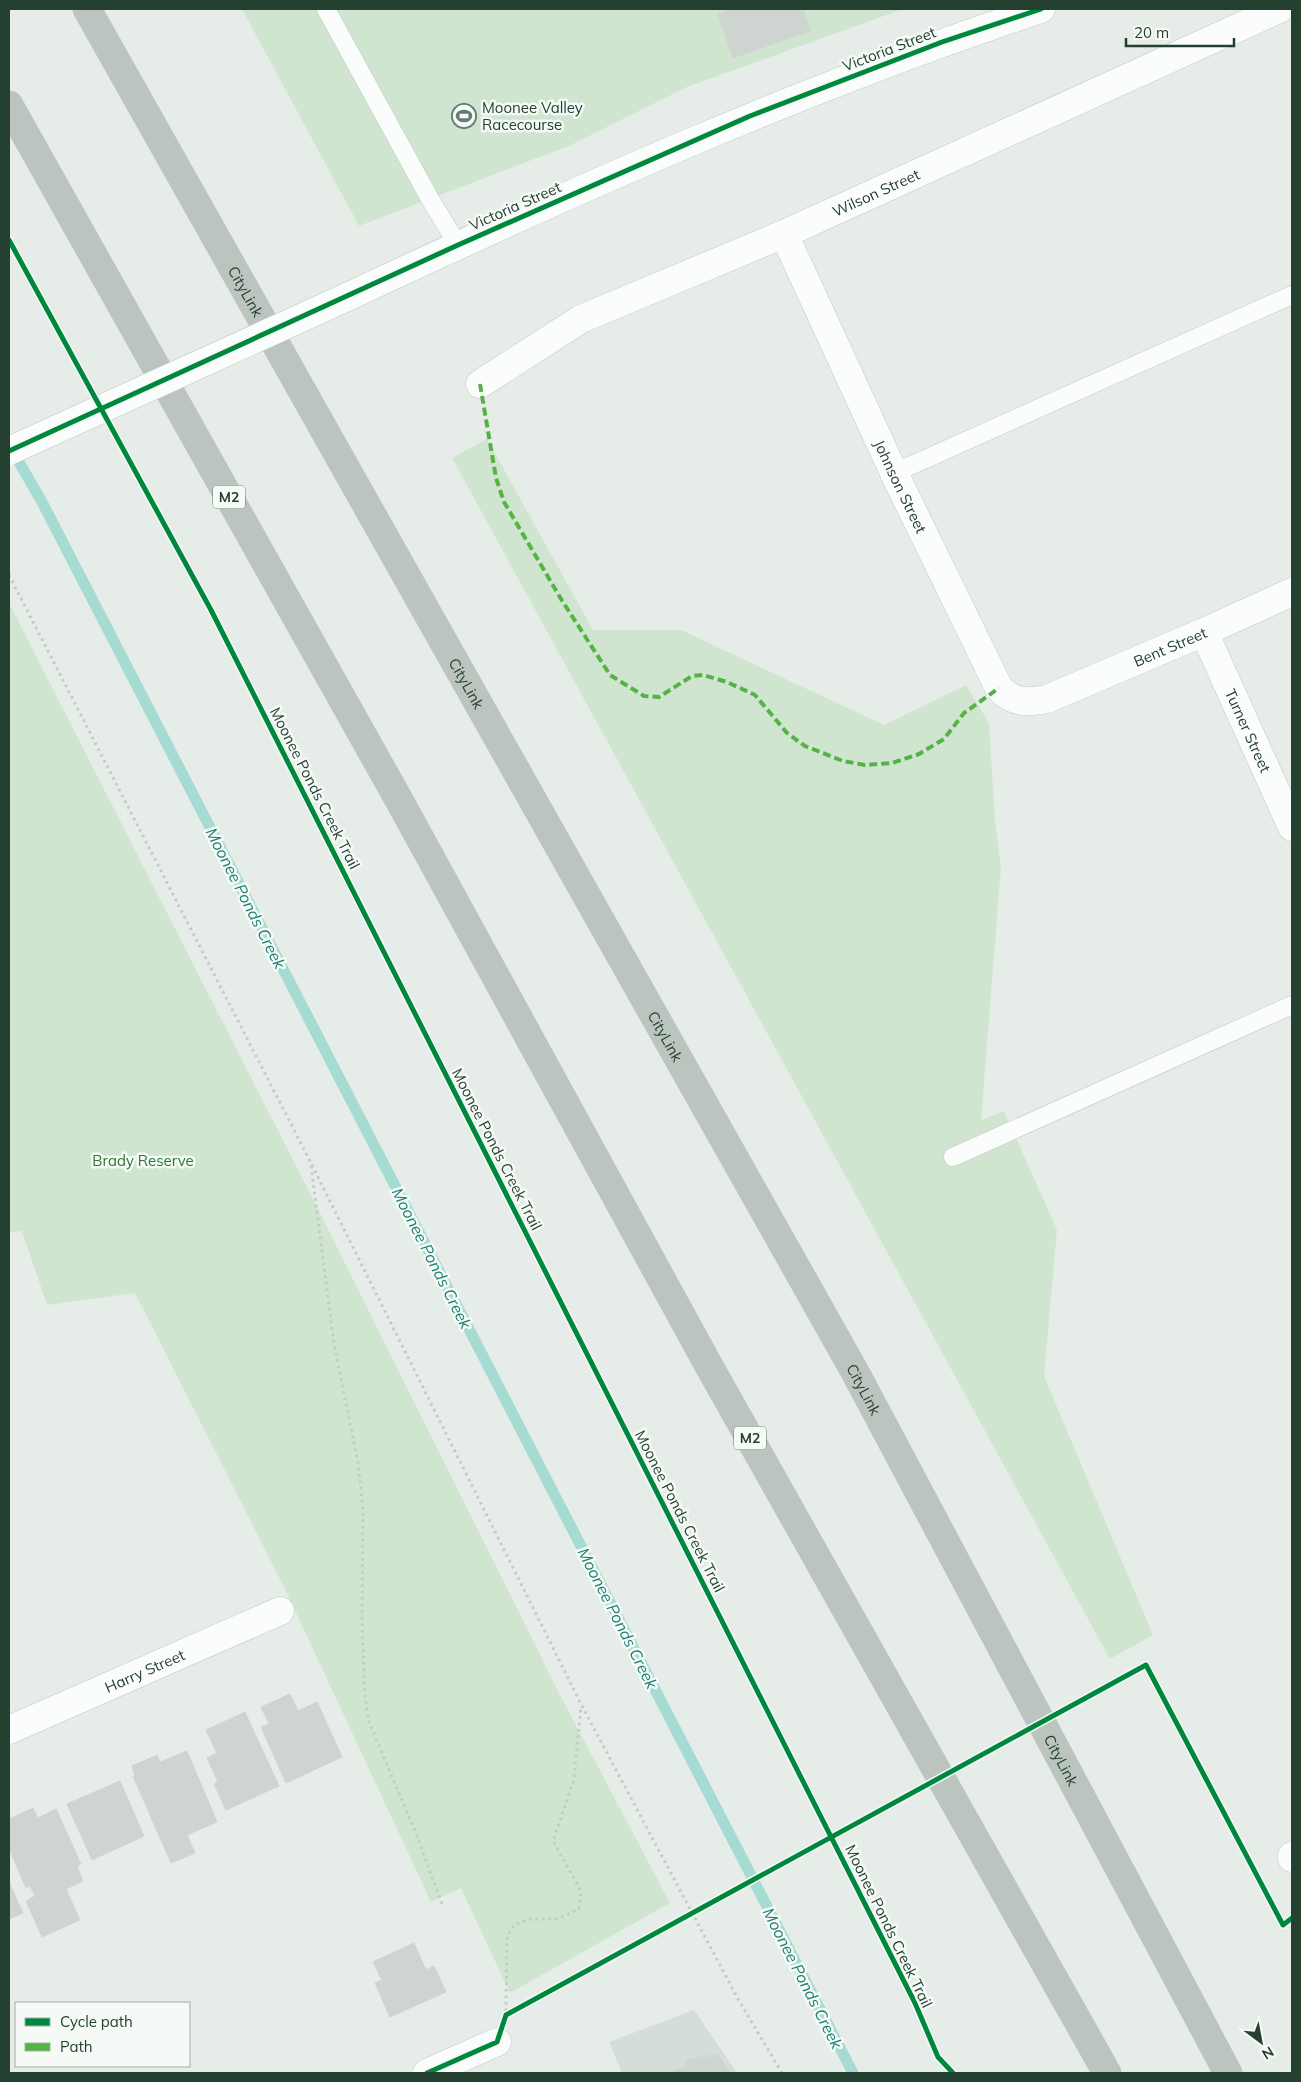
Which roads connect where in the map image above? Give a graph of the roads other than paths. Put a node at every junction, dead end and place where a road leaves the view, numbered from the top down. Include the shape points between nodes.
1 (87, 9) edge
2 (326, 9) edge
3 (1041, 9) edge
4 (1279, 9) edge
5 (9, 105) edge
6 (784, 234) junction
7 (458, 245) junction
8 (1292, 295) edge
9 (480, 384) dead end
10 (9, 451) edge
11 (894, 473) junction
12 (1292, 592) edge
13 (1204, 632) junction
14 (1047, 699) joint
15 (1292, 827) edge
16 (1292, 1005) edge
17 (953, 1157) dead end
18 (280, 1611) dead end
19 (9, 1730) edge
20 (497, 2042) dead end
21 (427, 2073) edge
22 (1107, 2073) edge
23 (1228, 2073) edge

1 - 23 highway, CityLink via 855,1372
2 - 7 lane
3 - 7 street, Victoria Street via 942,42 750,116
4 - 6 street, Wilson Street
5 - 22 highway, M2 via 389,783 709,1366
6 - 9 street, Wilson Street via 581,319
6 - 11 street, Johnson Street
7 - 10 street, Victoria Street, bridge
8 - 11 lane
11 - 14 street, Johnson Street via 998,688 1019,700
12 - 13 street, Bent Street
13 - 14 street, Bent Street
13 - 15 street, Turner Street
16 - 17 lane
18 - 19 street, Harry Street
20 - 21 street

